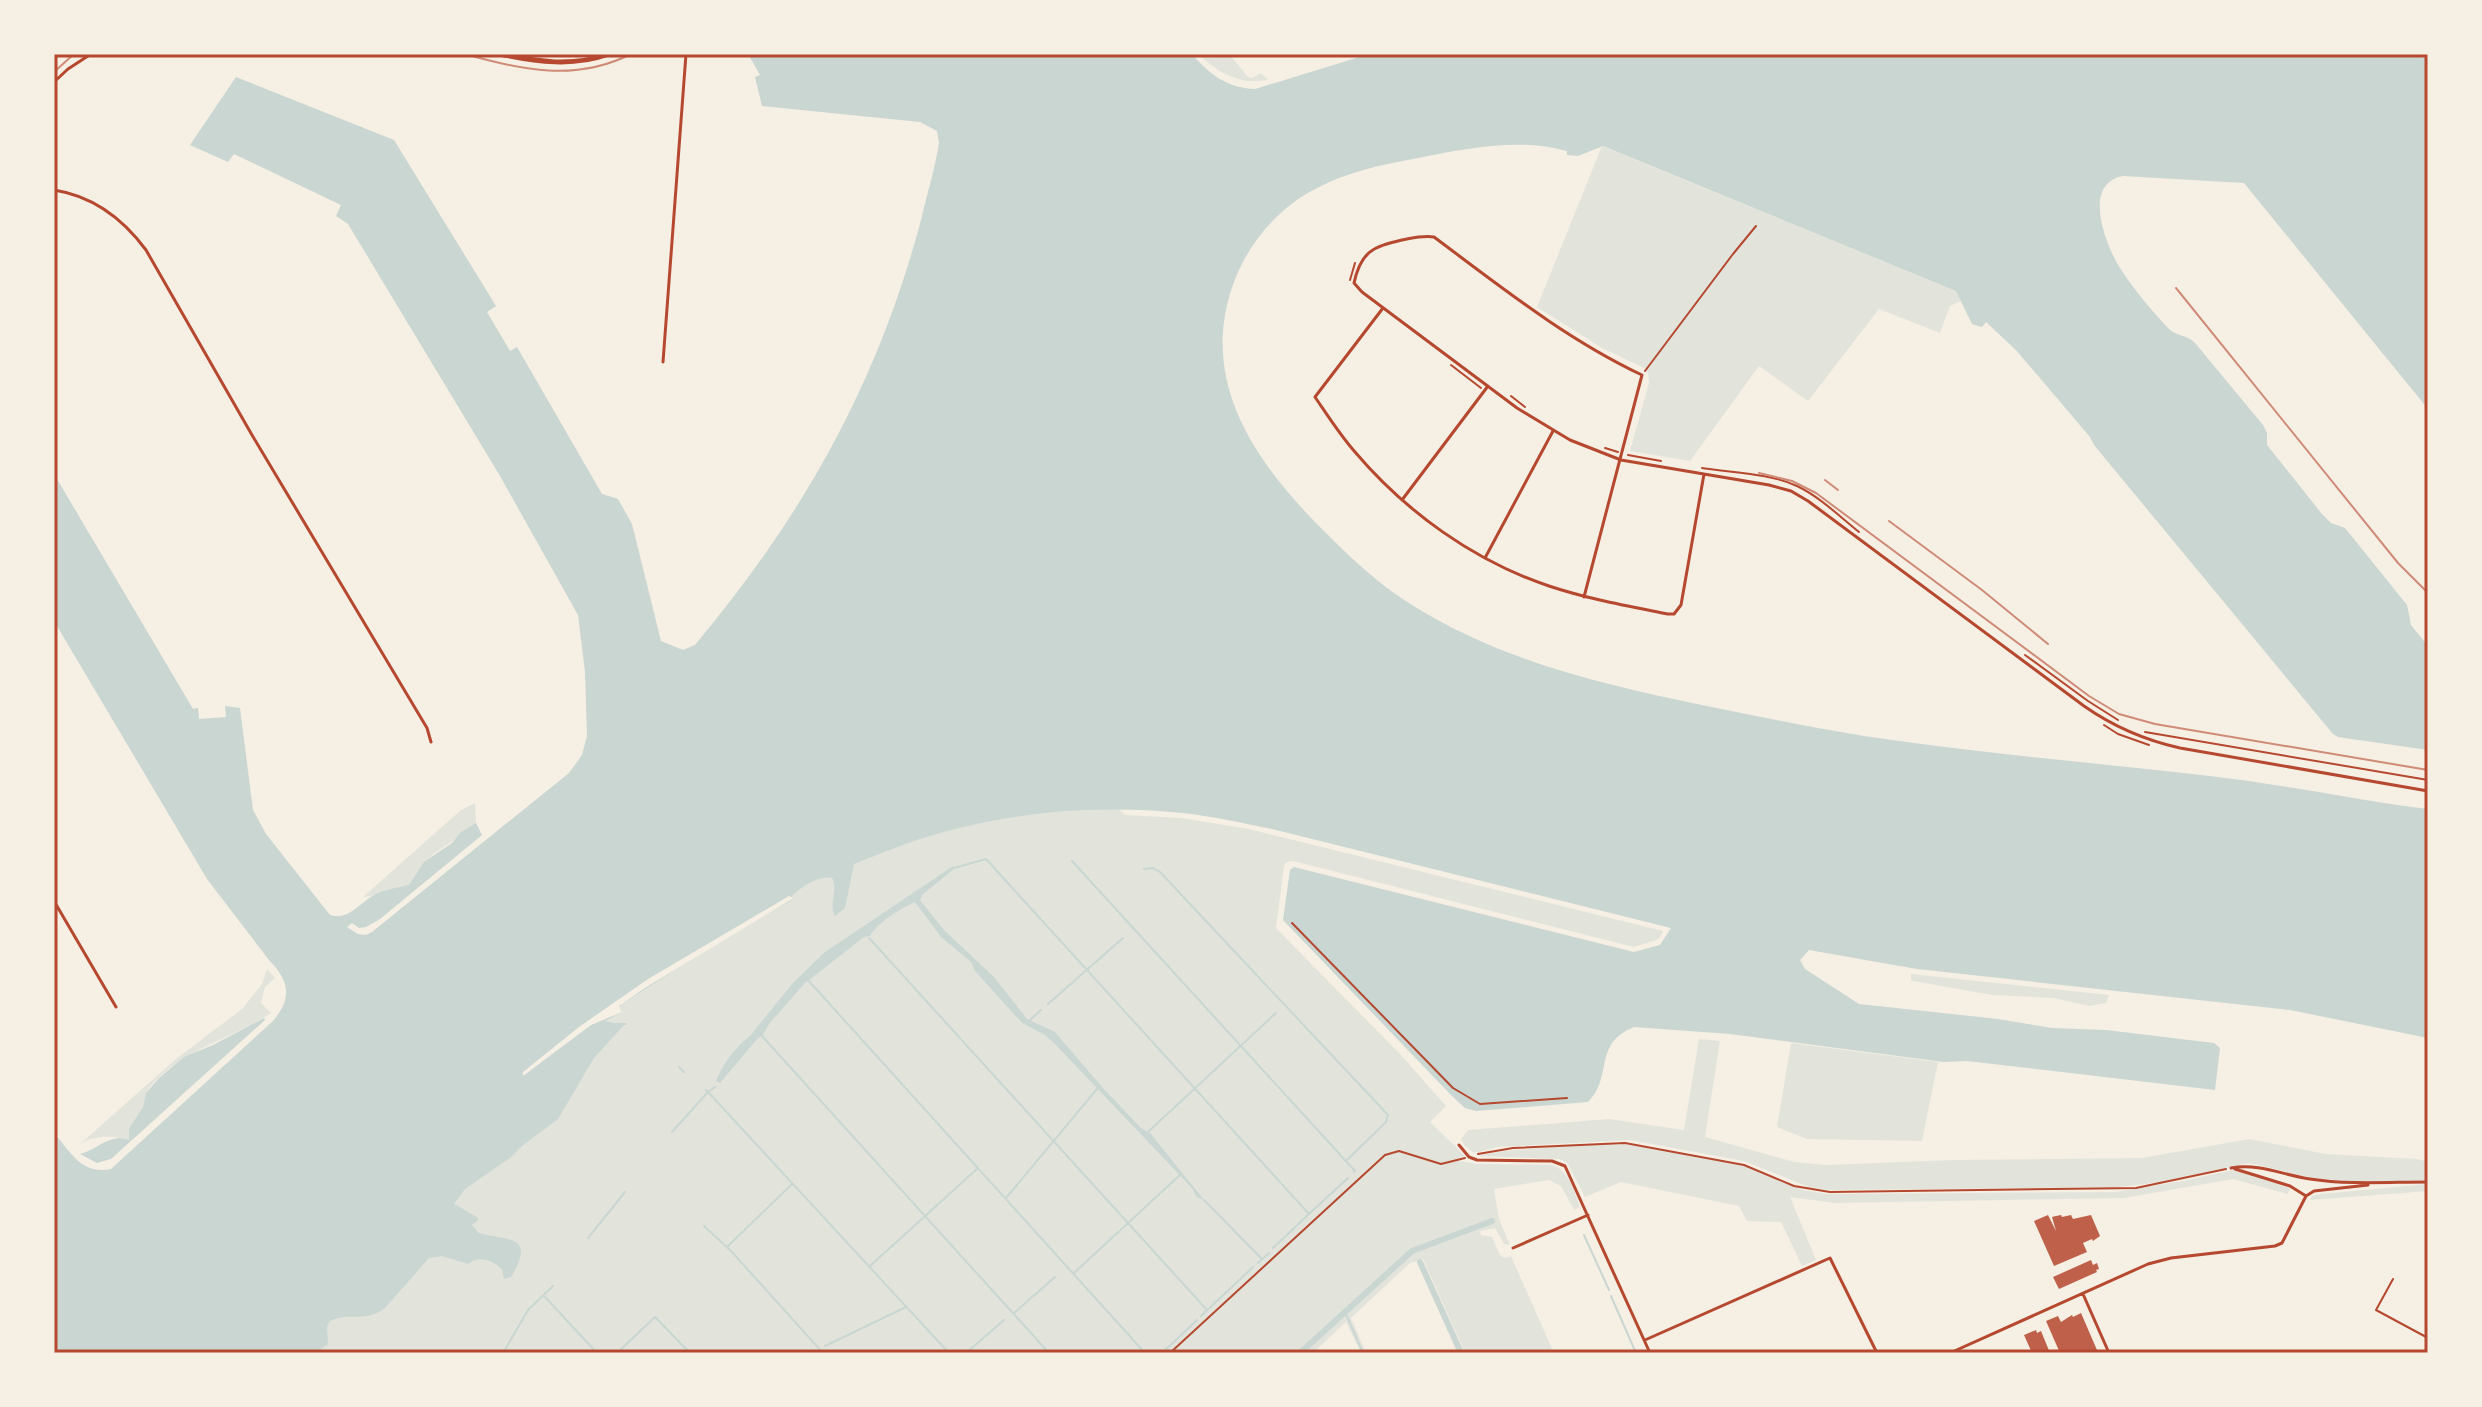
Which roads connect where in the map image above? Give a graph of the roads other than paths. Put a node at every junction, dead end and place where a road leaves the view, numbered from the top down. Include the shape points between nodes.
1 (91, 54) edge
2 (500, 54) edge
3 (609, 54) edge
4 (686, 54) edge
5 (54, 82) edge
6 (54, 190) edge
7 (1383, 308) junction
8 (663, 362) dead end
9 (1486, 388) junction
10 (1553, 431) junction
11 (1621, 460) junction
12 (1704, 474) junction
13 (1402, 500) junction
14 (1485, 558) junction
15 (1584, 597) junction
16 (431, 742) dead end
17 (2428, 791) edge
18 (54, 901) edge
19 (116, 1007) dead end
20 (1459, 1145) dead end
21 (2428, 1182) edge
22 (2376, 1183) junction
23 (2306, 1196) junction
24 (1588, 1215) junction
25 (1513, 1248) dead end
26 (2393, 1279) dead end
27 (2083, 1294) junction
28 (2428, 1338) edge
29 (1644, 1340) junction
30 (1650, 1353) edge
31 (1877, 1353) edge
32 (1950, 1353) edge
33 (2109, 1353) edge

1 - 5 street
2 - 3 main road via 563,63
4 - 8 street
6 - 16 street via 100,205 146,250
7 - 9 street
7 - 11 street via 1354,283 1364,258 1376,246 1434,237 1552,324 1642,375
7 - 13 street via 1315,397 1354,451
9 - 10 street
9 - 13 street
10 - 11 street
10 - 14 street
11 - 12 street
11 - 15 street
12 - 15 street via 1679,610 1668,614
12 - 17 street via 1769,485 1808,501 2121,729 2171,746
13 - 14 street
14 - 15 street
18 - 19 street
20 - 24 street via 1477,1160 1560,1163 1569,1171
21 - 22 street
22 - 23 street
22 - 23 street via 2312,1180 2253,1166 2231,1168
23 - 27 street via 2282,1243 2163,1260
24 - 25 street
24 - 29 street
26 - 28 lane via 2376,1310
27 - 32 street
27 - 33 street
29 - 30 street
29 - 31 street via 1830,1258

